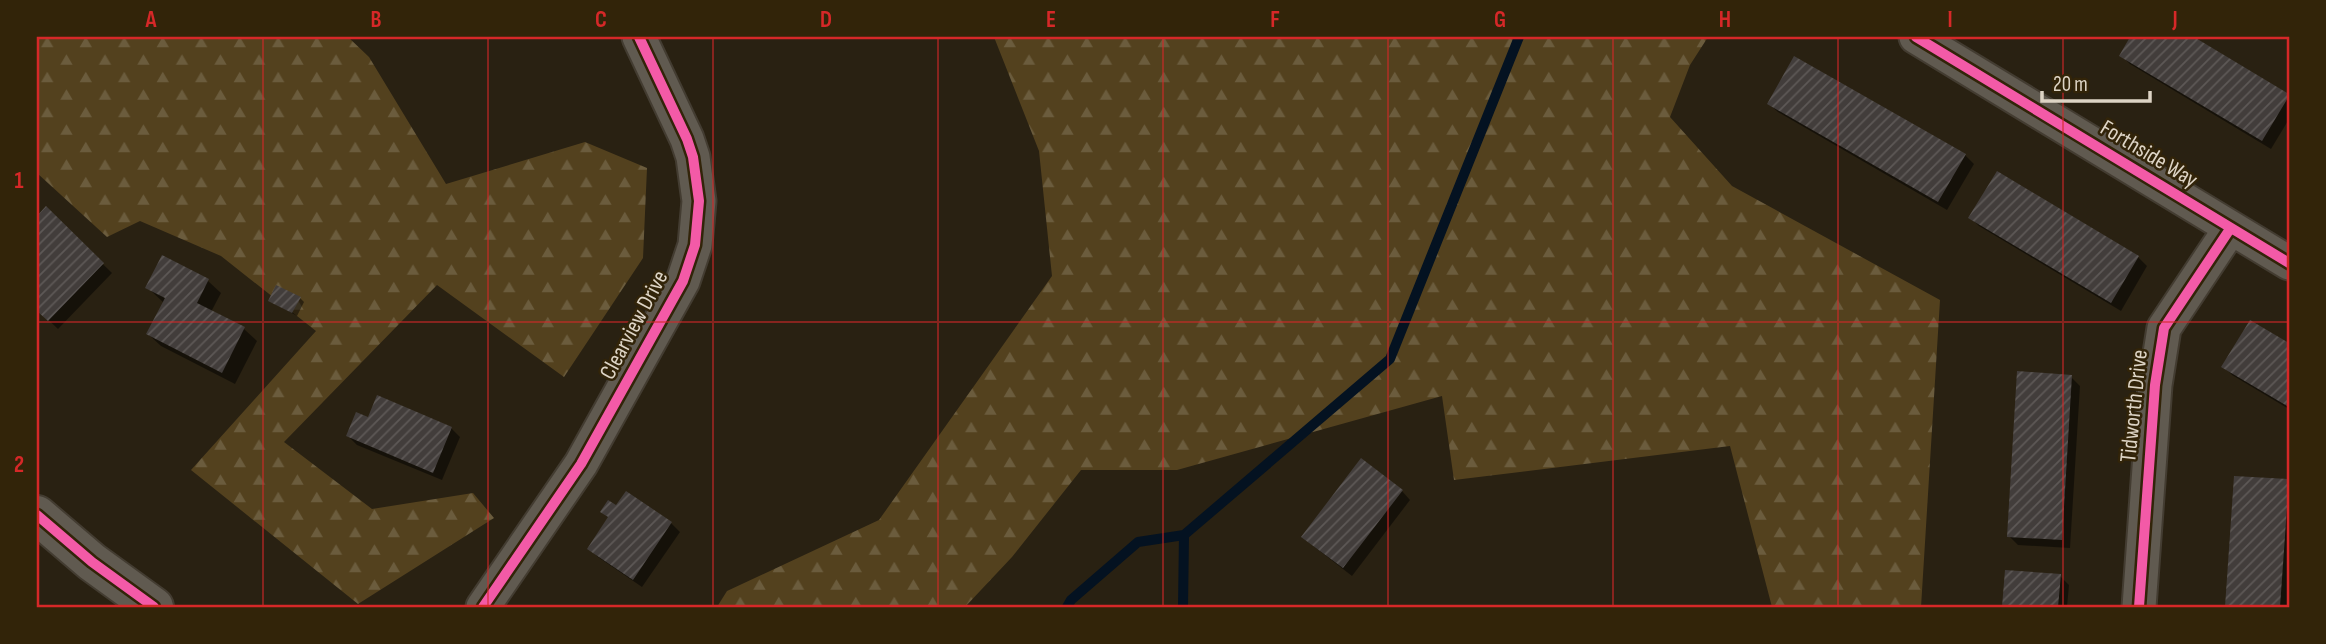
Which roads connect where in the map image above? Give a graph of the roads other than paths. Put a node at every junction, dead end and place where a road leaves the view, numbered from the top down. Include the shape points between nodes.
1 (639, 37) edge
2 (1916, 37) edge
3 (2230, 229) junction
4 (2289, 263) edge
5 (37, 515) edge
6 (154, 607) edge
7 (484, 607) edge
8 (2139, 607) edge

1 - 7 street, Clearview Drive via 693,157 699,201 695,245 683,281 581,464
2 - 3 street, Forthside Way
3 - 4 street, Forthside Way
3 - 8 street, Tidworth Drive via 2164,328 2155,385
5 - 6 street

